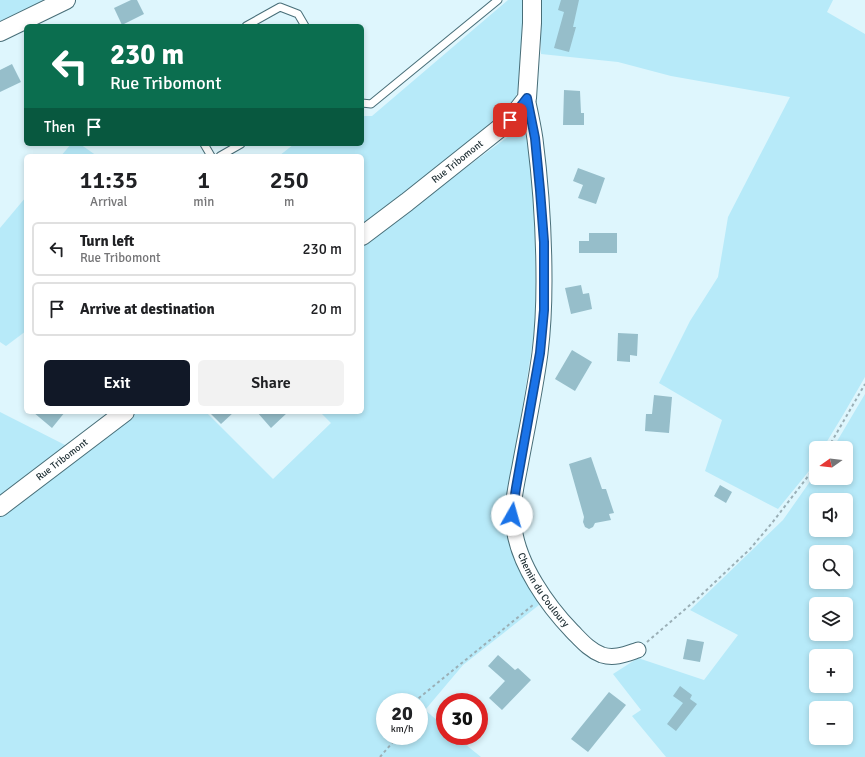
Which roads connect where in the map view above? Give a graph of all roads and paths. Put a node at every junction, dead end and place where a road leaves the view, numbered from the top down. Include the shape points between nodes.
1 (66, 0) edge
2 (498, 0) edge
3 (532, 0) edge
4 (250, 24) edge
5 (303, 24) edge
6 (0, 32) edge
7 (527, 98) junction
8 (364, 103) edge
9 (238, 146) edge
10 (224, 154) edge
11 (364, 235) edge
12 (865, 384) edge
13 (122, 414) edge
14 (832, 441) edge
15 (809, 475) edge
16 (0, 507) edge
17 (544, 598) junction
18 (638, 650) joint
19 (425, 693) edge
20 (390, 745) edge
21 (380, 757) edge

1 - 6 street
2 - 8 lane via 371,104
3 - 7 street
4 - 5 lane via 280,7 298,14
7 - 11 street, Rue Tribomont via 510,120
7 - 17 street, Chemin du Couloury via 535,138 540,190 544,242 544,310 540,353 512,515 521,555
9 - 10 lane
12 - 14 path
13 - 16 street, Rue Tribomont
15 - 18 path via 750,549
17 - 18 street, Chemin du Couloury via 586,646 602,655 618,657
17 - 19 path via 537,601
20 - 21 path

